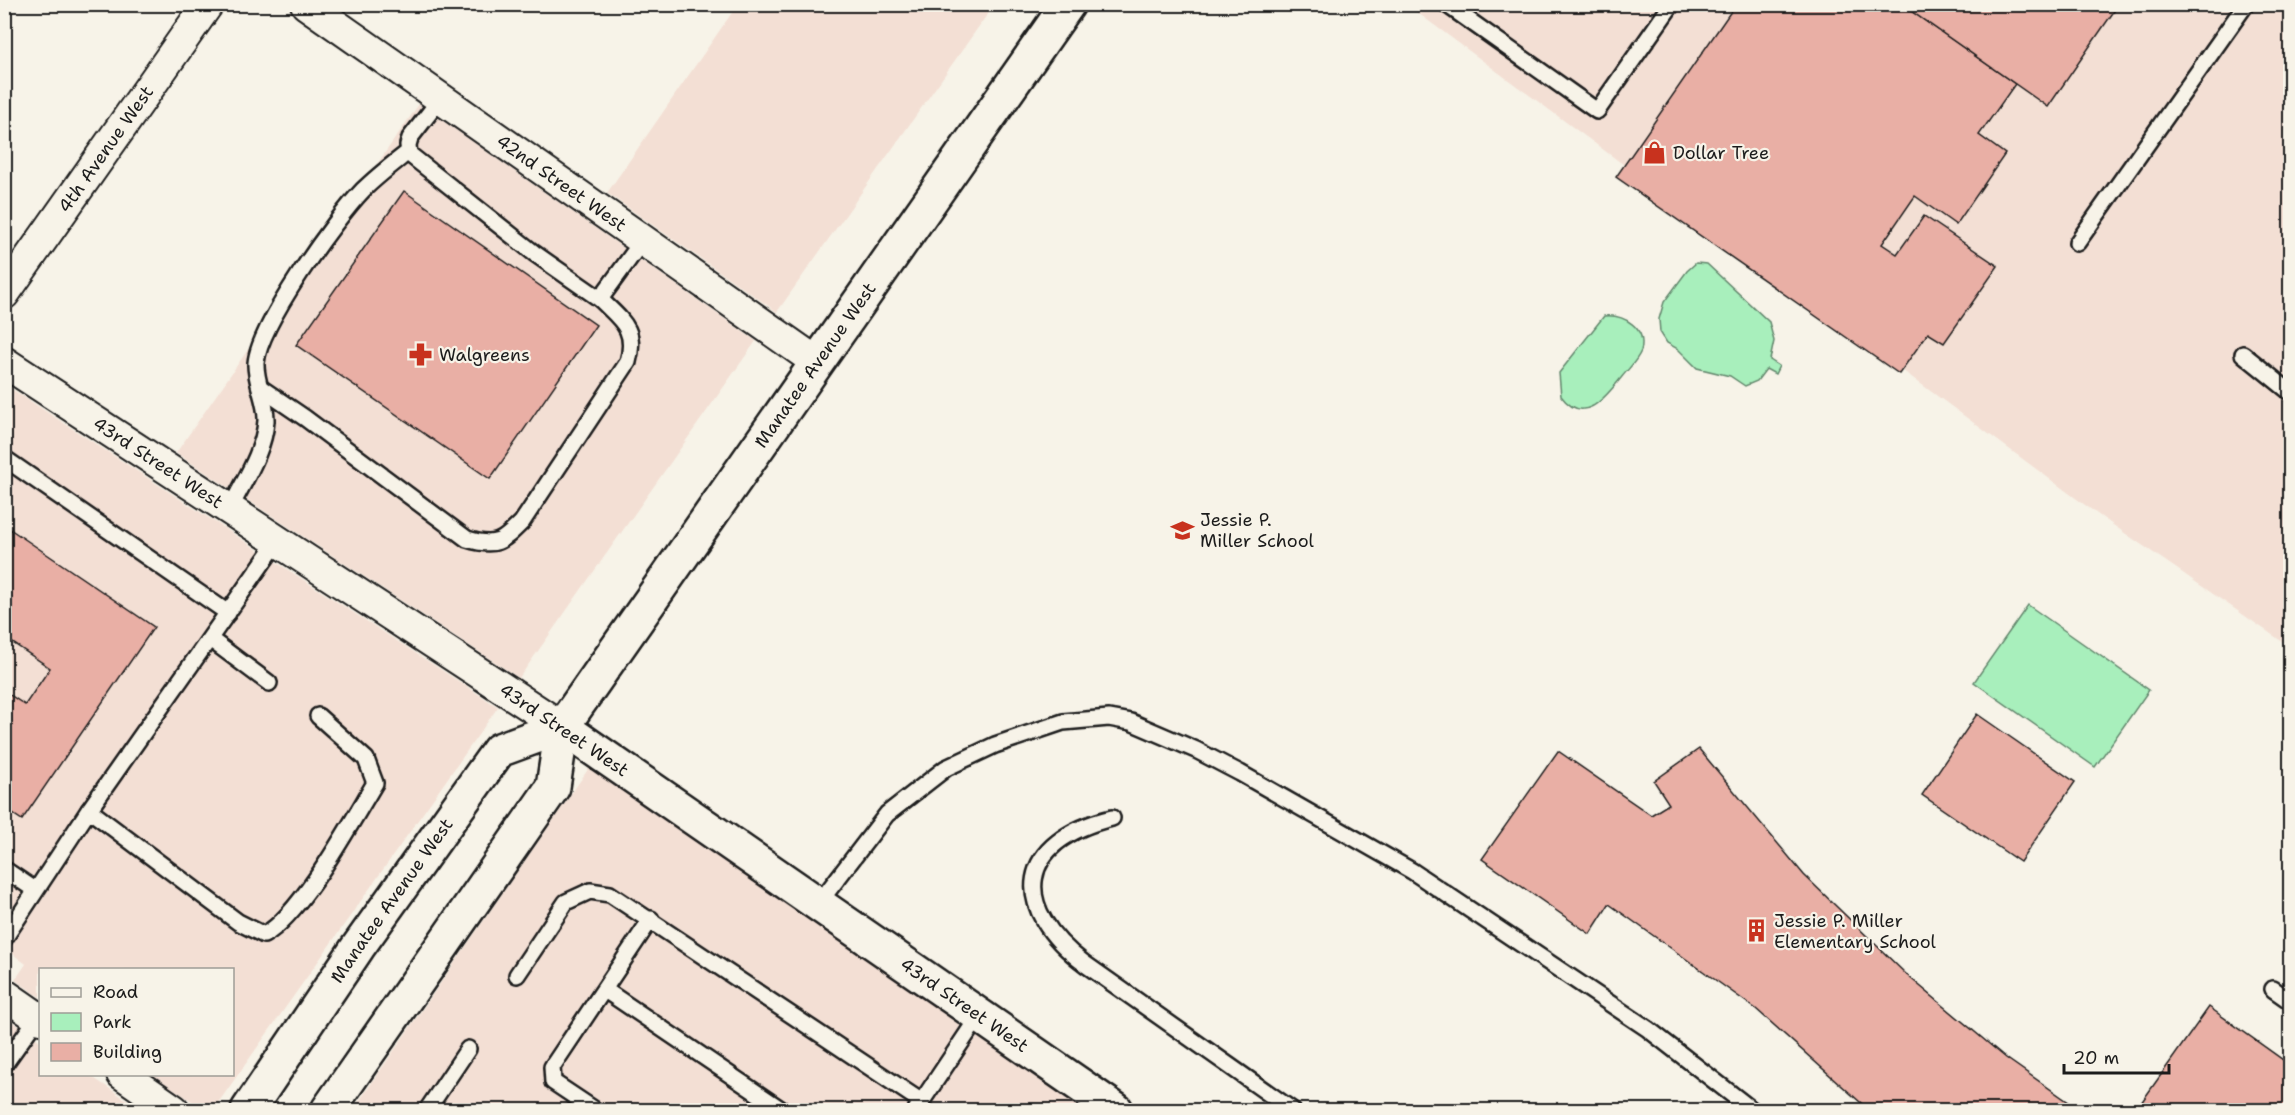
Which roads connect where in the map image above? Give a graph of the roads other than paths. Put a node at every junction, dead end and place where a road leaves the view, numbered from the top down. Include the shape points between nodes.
1 (208, 4) edge
2 (306, 4) edge
3 (1068, 4) edge
4 (1446, 4) edge
5 (1672, 4) edge
6 (2246, 4) edge
7 (441, 98) junction
8 (408, 152) junction
9 (643, 240) junction
10 (2077, 243) dead end
11 (4, 294) edge
12 (600, 299) junction
13 (2244, 354) dead end
14 (4, 362) edge
15 (818, 363) junction
16 (261, 388) junction
17 (2290, 392) edge
18 (4, 458) edge
19 (230, 509) junction
20 (278, 541) junction
21 (228, 613) junction
22 (210, 639) junction
23 (269, 683) dead end
24 (318, 716) dead end
25 (562, 727) junction
26 (89, 810) junction
27 (1112, 818) dead end
28 (4, 869) edge
29 (35, 890) junction
30 (818, 904) junction
31 (651, 919) junction
32 (4, 939) edge
33 (517, 975) dead end
34 (2273, 989) dead end
35 (604, 990) junction
36 (4, 994) edge
37 (2290, 1001) edge
38 (979, 1016) junction
39 (39, 1018) edge
40 (468, 1048) dead end
41 (4, 1065) edge
42 (125, 1076) edge
43 (919, 1106) edge
44 (174, 1110) edge
45 (248, 1110) edge
46 (328, 1110) edge
47 (427, 1110) edge
48 (595, 1110) edge
49 (782, 1110) edge
50 (1116, 1110) edge
51 (1292, 1110) edge
52 (1752, 1110) edge

1 - 11 street, 4th Avenue West
2 - 7 street, 42nd Street West
3 - 15 main road, Manatee Avenue West
4 - 5 lane via 1597,111
6 - 10 lane
7 - 8 lane via 414,130
7 - 9 street, 42nd Street West
8 - 12 lane via 534,253
8 - 16 lane via 364,189 347,209 286,298 262,340 256,364
9 - 12 lane
9 - 15 street, 42nd Street West
12 - 16 lane via 630,331 633,346 628,362 522,522 504,540 490,544 467,538
13 - 17 lane
14 - 19 street, 43rd Street West
15 - 25 main road, Manatee Avenue West
16 - 19 lane via 266,421 258,452
18 - 21 lane
19 - 20 street, 43rd Street West
20 - 21 lane
20 - 25 street, 43rd Street West
21 - 22 lane
22 - 23 lane
22 - 26 lane
24 - 26 lane via 366,759 375,783 324,866 277,928 264,935 238,922
25 - 30 main road, 43rd Street West
25 - 45 main road, Manatee Avenue West via 499,750
25 - 46 main road, Manatee Avenue West via 553,787
26 - 29 lane
27 - 51 lane via 1077,828 1059,838 1045,854 1035,872 1033,896 1046,927 1085,964
28 - 29 lane
29 - 32 lane
30 - 38 main road, 43rd Street West
30 - 52 lane via 887,814 946,768 994,745 1062,722 1109,718 1131,722 1240,773 1412,871 1648,1029
31 - 33 lane via 610,894 590,891 566,902
31 - 35 lane
31 - 43 lane
34 - 37 lane
35 - 48 lane via 552,1067 553,1082
35 - 49 lane
36 - 39 street
38 - 43 lane
38 - 50 main road, 43rd Street West
39 - 41 lane
40 - 47 lane
42 - 44 street

